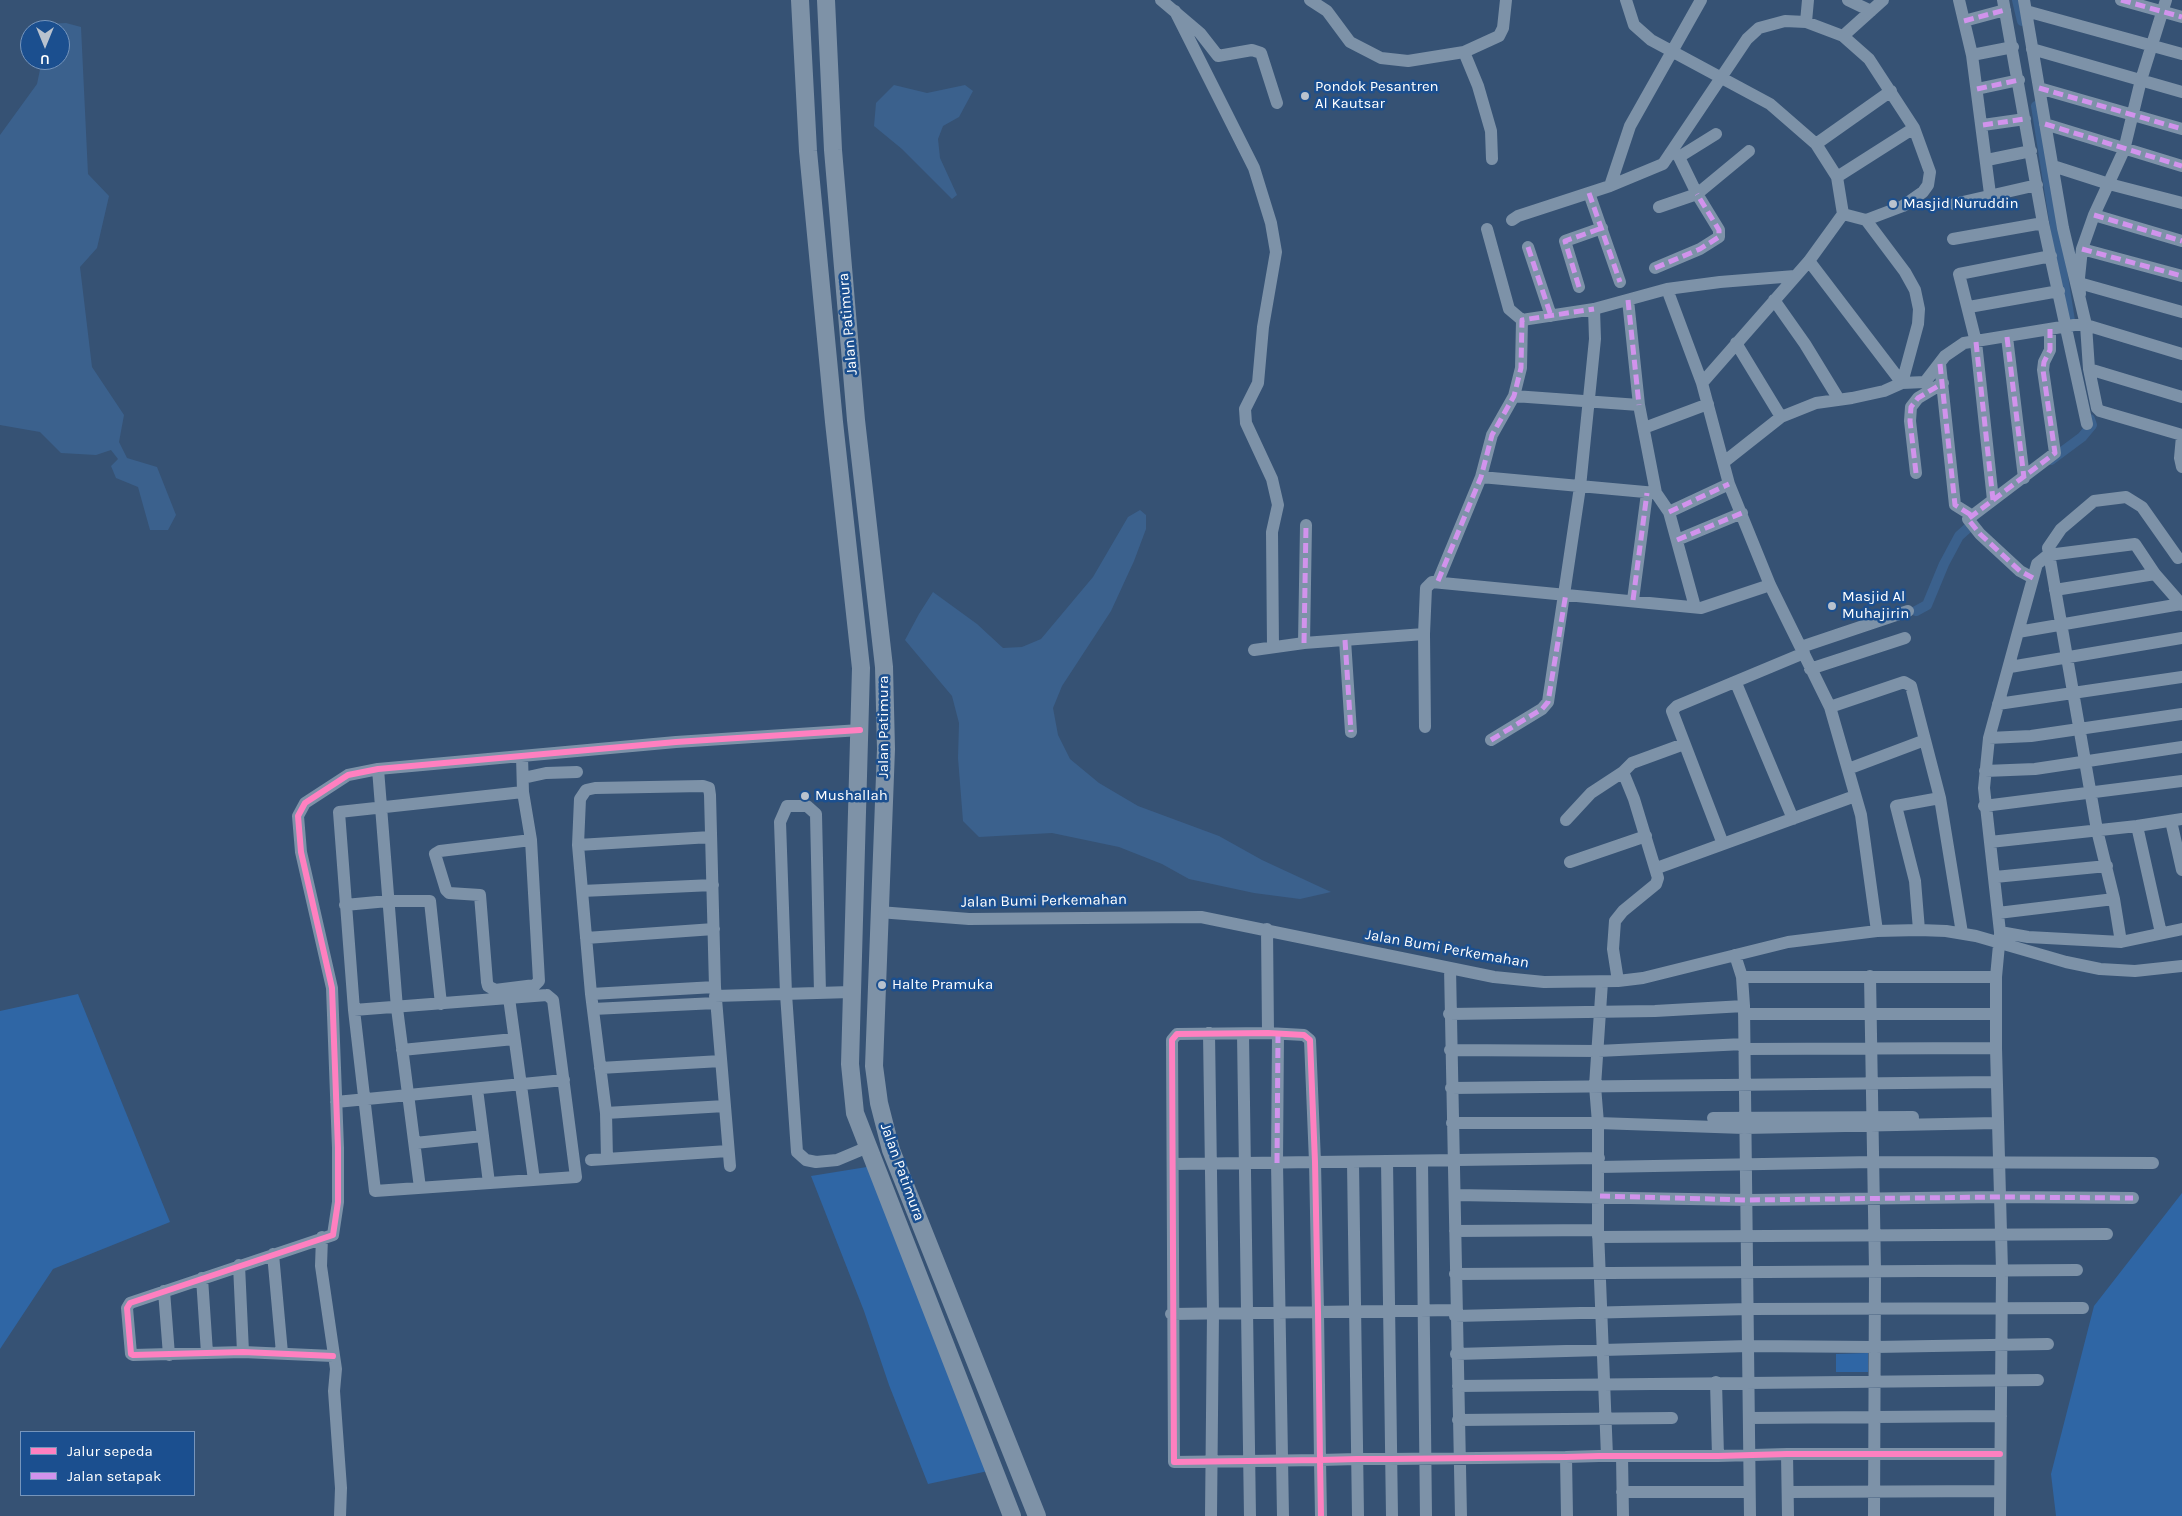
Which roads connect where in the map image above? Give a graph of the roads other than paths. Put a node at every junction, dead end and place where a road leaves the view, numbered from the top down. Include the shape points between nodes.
1 (800, 0) edge
2 (826, 0) edge
3 (1161, 0) edge
4 (1310, 0) edge
5 (1506, 0) edge
6 (1626, 0) edge
7 (1701, 0) edge
8 (1808, 0) edge
9 (1848, 0) edge
10 (1883, 0) edge
11 (1959, 0) edge
12 (2121, 0) edge
13 (2004, 5) edge
14 (2165, 5) edge
15 (2025, 6) edge
16 (1871, 11) junction
17 (1175, 12) junction
18 (2182, 17) edge
19 (1964, 21) junction
20 (1806, 22) junction
21 (1843, 36) junction
22 (2152, 45) junction
23 (2013, 47) junction
24 (2032, 49) junction
25 (1671, 50) junction
26 (1464, 52) junction
27 (2182, 54) edge
28 (1972, 55) junction
29 (1722, 77) junction
30 (2019, 80) junction
31 (2141, 80) junction
32 (2038, 88) junction
33 (1977, 89) junction
34 (1890, 92) junction
35 (2182, 92) edge
36 (1277, 103) dead end
37 (2132, 115) junction
38 (2026, 119) junction
39 (2045, 124) junction
40 (1983, 125) junction
41 (1914, 128) junction
42 (2182, 129) edge
43 (1716, 134) dead end
44 (1816, 144) junction
45 (2124, 150) junction
46 (1749, 151) dead end
47 (2031, 151) junction
48 (1676, 154) junction
49 (1492, 160) dead end
50 (1986, 160) junction
51 (2053, 166) junction
52 (2182, 166) edge
53 (1837, 177) junction
54 (2109, 184) junction
55 (2037, 185) junction
56 (1610, 186) junction
57 (1589, 193) junction
58 (1697, 194) junction
59 (1990, 194) junction
60 (2182, 203) edge
61 (1954, 204) dead end
62 (1658, 207) dead end
63 (1843, 214) junction
64 (2094, 215) junction
65 (1512, 220) dead end
66 (1866, 220) junction
67 (2043, 222) junction
68 (1602, 228) junction
69 (1487, 229) dead end
70 (1953, 239) dead end
71 (2182, 240) edge
72 (1528, 247) dead end
73 (2082, 248) junction
74 (2052, 256) junction
75 (1809, 260) junction
76 (1655, 268) dead end
77 (1795, 276) junction
78 (2182, 276) edge
79 (1620, 282) dead end
80 (2079, 283) junction
81 (1579, 287) dead end
82 (1667, 289) junction
83 (2059, 292) junction
84 (1628, 300) junction
85 (1774, 300) junction
86 (2080, 303) junction
87 (1969, 307) junction
88 (1594, 309) junction
89 (2182, 312) edge
90 (1551, 316) junction
91 (1522, 320) junction
92 (2074, 325) junction
93 (2050, 329) junction
94 (2007, 337) junction
95 (1976, 342) junction
96 (1736, 343) junction
97 (2182, 354) edge
98 (1940, 364) junction
99 (2089, 369) junction
100 (1702, 382) junction
101 (1943, 382) junction
102 (1902, 383) junction
103 (1514, 396) junction
104 (2182, 397) edge
105 (1838, 398) junction
106 (1589, 400) junction
107 (1708, 404) junction
108 (1639, 405) junction
109 (1781, 417) junction
110 (2087, 424) dead end
111 (1644, 428) junction
112 (2182, 435) edge
113 (1724, 462) junction
114 (2182, 467) edge
115 (1916, 472) dead end
116 (1480, 477) junction
117 (2024, 478) junction
118 (1730, 484) junction
119 (1580, 487) junction
120 (1652, 493) junction
121 (1993, 500) junction
122 (1668, 512) junction
123 (1742, 513) junction
124 (1971, 515) junction
125 (1306, 525) dead end
126 (1677, 540) junction
127 (2048, 555) junction
128 (2178, 558) dead end
129 (2155, 574) junction
130 (2033, 578) junction
131 (1438, 581) junction
132 (1770, 584) junction
133 (2055, 590) junction
134 (1566, 593) junction
135 (1632, 600) junction
136 (2182, 604) edge
137 (1695, 607) junction
138 (1908, 612) dead end
139 (2062, 624) junction
140 (2018, 632) junction
141 (1424, 634) junction
142 (1905, 638) dead end
143 (2182, 638) edge
144 (1345, 640) junction
145 (1304, 643) junction
146 (1273, 647) junction
147 (1254, 650) dead end
148 (1802, 650) junction
149 (2069, 658) junction
150 (2010, 667) junction
151 (1810, 668) junction
152 (2182, 677) edge
153 (1736, 683) junction
154 (2075, 694) junction
155 (1998, 704) junction
156 (1830, 707) junction
157 (2182, 714) edge
158 (1425, 727) dead end
159 (2081, 729) junction
160 (860, 730) junction
161 (1351, 732) dead end
162 (1989, 738) junction
163 (1491, 740) dead end
164 (1925, 740) junction
165 (1684, 744) junction
166 (2182, 747) edge
167 (583, 752) junction
168 (522, 756) junction
169 (2087, 762) junction
170 (378, 769) junction
171 (1848, 770) junction
172 (1985, 771) junction
173 (577, 772) junction
174 (1623, 772) junction
175 (524, 778) junction
176 (2182, 782) edge
177 (586, 790) junction
178 (523, 792) junction
179 (2092, 794) junction
180 (1856, 796) junction
181 (1940, 798) junction
182 (381, 806) junction
183 (1984, 806) junction
184 (1793, 819) junction
185 (1566, 820) dead end
186 (2177, 820) edge
187 (2137, 826) junction
188 (2097, 830) junction
189 (1646, 836) junction
190 (711, 837) junction
191 (531, 840) junction
192 (1990, 842) junction
193 (1723, 844) junction
194 (578, 845) junction
195 (1570, 862) dead end
196 (2107, 866) junction
197 (1657, 868) junction
198 (2182, 870) edge
199 (1995, 877) junction
200 (713, 885) junction
201 (582, 891) junction
202 (2114, 899) junction
203 (388, 901) junction
204 (345, 905) junction
205 (879, 912) junction
206 (1998, 913) junction
207 (1267, 928) junction
208 (714, 929) junction
209 (2182, 929) edge
210 (1919, 930) junction
211 (1876, 931) junction
212 (1962, 933) junction
213 (2160, 933) junction
214 (2000, 937) junction
215 (586, 938) junction
216 (2121, 942) junction
217 (1735, 955) junction
218 (2182, 966) edge
219 (1450, 968) junction
220 (1870, 976) junction
221 (1742, 977) junction
222 (1996, 977) junction
223 (1602, 982) junction
224 (1618, 982) junction
225 (820, 992) junction
226 (851, 992) junction
227 (591, 994) junction
228 (786, 994) junction
229 (715, 995) junction
230 (509, 998) junction
231 (441, 1004) junction
232 (397, 1008) junction
233 (354, 1010) junction
234 (593, 1010) junction
235 (1744, 1010) junction
236 (1600, 1012) junction
237 (1449, 1014) junction
238 (1871, 1014) junction
239 (1996, 1014) junction
240 (1209, 1033) junction
241 (1273, 1033) junction
242 (1243, 1034) junction
243 (514, 1039) junction
244 (1744, 1046) junction
245 (1996, 1048) junction
246 (1871, 1049) junction
247 (402, 1050) junction
248 (1450, 1050) junction
249 (1598, 1051) junction
250 (721, 1061) junction
251 (600, 1068) junction
252 (564, 1080) junction
253 (1871, 1082) junction
254 (1996, 1082) junction
255 (1745, 1083) junction
256 (520, 1085) junction
257 (1595, 1086) junction
258 (1451, 1088) junction
259 (477, 1089) junction
260 (408, 1096) junction
261 (363, 1100) junction
262 (336, 1102) junction
263 (725, 1106) junction
264 (606, 1113) junction
265 (1598, 1119) junction
266 (1997, 1120) junction
267 (1872, 1122) junction
268 (1452, 1123) junction
269 (1745, 1124) junction
270 (483, 1136) junction
271 (415, 1143) junction
272 (868, 1147) junction
273 (728, 1151) junction
274 (607, 1159) junction
275 (591, 1160) dead end
276 (1454, 1160) junction
277 (1387, 1161) junction
278 (1422, 1161) junction
279 (1315, 1162) junction
280 (1353, 1162) junction
281 (1599, 1162) junction
282 (1873, 1162) junction
283 (1245, 1163) junction
284 (1277, 1163) junction
285 (1999, 1163) junction
286 (2153, 1163) dead end
287 (1174, 1164) junction
288 (1210, 1164) junction
289 (1745, 1164) junction
290 (730, 1166) dead end
291 (534, 1180) junction
292 (489, 1183) junction
293 (420, 1188) junction
294 (1455, 1195) junction
295 (1600, 1196) junction
296 (2000, 1197) junction
297 (2133, 1198) dead end
298 (1874, 1199) junction
299 (1747, 1200) junction
300 (1455, 1230) junction
301 (1598, 1233) junction
302 (1875, 1234) junction
303 (2001, 1234) junction
304 (2107, 1234) dead end
305 (1748, 1236) junction
306 (322, 1237) junction
307 (273, 1254) junction
308 (240, 1265) junction
309 (1875, 1270) junction
310 (2002, 1270) junction
311 (2077, 1270) dead end
312 (1748, 1272) junction
313 (1456, 1274) junction
314 (1600, 1274) junction
315 (202, 1278) junction
316 (164, 1291) junction
317 (954, 1305) junction
318 (2002, 1307) junction
319 (2083, 1308) dead end
320 (1749, 1309) junction
321 (1875, 1309) junction
322 (1424, 1310) junction
323 (1389, 1311) junction
324 (1281, 1312) junction
325 (1318, 1312) junction
326 (1355, 1312) junction
327 (934, 1313) junction
328 (1213, 1313) junction
329 (1247, 1313) junction
330 (1456, 1313) junction
331 (1601, 1313) junction
332 (1171, 1314) junction
333 (2003, 1344) junction
334 (2048, 1344) dead end
335 (1749, 1346) junction
336 (1875, 1347) junction
337 (1602, 1349) junction
338 (243, 1352) junction
339 (282, 1353) junction
340 (207, 1354) junction
341 (1456, 1354) junction
342 (169, 1355) junction
343 (333, 1356) junction
344 (1875, 1380) junction
345 (2003, 1380) junction
346 (2038, 1380) dead end
347 (1716, 1382) junction
348 (1750, 1382) junction
349 (1604, 1384) junction
350 (1458, 1386) junction
351 (2001, 1416) junction
352 (1875, 1417) junction
353 (1672, 1418) dead end
354 (1749, 1418) junction
355 (1605, 1419) junction
356 (1458, 1420) junction
357 (1749, 1454) junction
358 (1787, 1454) junction
359 (2000, 1454) junction
360 (1606, 1456) junction
361 (1622, 1456) junction
362 (1718, 1456) junction
363 (1875, 1456) junction
364 (1566, 1457) junction
365 (1426, 1458) junction
366 (1458, 1458) junction
367 (1391, 1459) junction
368 (1320, 1460) junction
369 (1357, 1460) junction
370 (1249, 1461) junction
371 (1283, 1461) junction
372 (1210, 1462) junction
373 (2000, 1491) junction
374 (1622, 1492) junction
375 (1749, 1492) junction
376 (1788, 1492) junction
377 (1875, 1492) junction
378 (340, 1516) edge
379 (1012, 1516) edge
380 (1037, 1516) edge
381 (1211, 1516) edge
382 (1250, 1516) edge
383 (1284, 1516) edge
384 (1321, 1516) edge
385 (1358, 1516) edge
386 (1392, 1516) edge
387 (1426, 1516) edge
388 (1461, 1516) edge
389 (1567, 1516) edge
390 (1622, 1516) edge
391 (1750, 1516) edge
392 (1788, 1516) edge
393 (1874, 1516) edge
394 (2000, 1516) edge

1 - 160 highway, Jalan Patimura via 808,151 861,668
2 - 205 highway, Jalan Patimura via 833,150 852,381 884,667 886,750
3 - 17 street
4 - 26 street via 1327,11 1350,42 1381,58 1408,61
5 - 26 street via 1502,32
6 - 25 street via 1634,25 1651,40
7 - 25 street
8 - 20 street
9 - 16 street
10 - 16 street
11 - 19 street
12 - 14 street
13 - 19 street
13 - 23 street
14 - 18 street
14 - 22 street
15 - 22 street
15 - 24 street
16 - 21 street
17 - 36 street via 1200,33 1218,56 1252,50 1261,53
17 - 146 street via 1254,168 1271,223 1276,252 1263,327 1258,382 1244,409 1246,423 1272,479 1278,505 1272,532
19 - 28 street
20 - 21 street
20 - 29 street via 1785,21 1759,28 1747,39
21 - 34 street via 1870,59
22 - 27 street
22 - 31 street
23 - 28 street
23 - 30 street
24 - 31 street
24 - 32 street
25 - 29 street
25 - 56 street via 1630,126
26 - 49 street via 1491,131
28 - 33 street
29 - 44 street via 1770,104
29 - 48 street
30 - 33 street
30 - 38 street
31 - 35 street
31 - 37 street
32 - 37 street
32 - 39 street
33 - 40 street
34 - 41 street
34 - 44 street
37 - 42 street
37 - 45 street
38 - 40 street
38 - 47 street
39 - 45 street
39 - 51 street
40 - 50 street
41 - 53 street
41 - 66 street via 1930,172 1928,185 1902,206
43 - 48 street
44 - 53 street
45 - 52 street
45 - 54 street
46 - 58 street
47 - 50 street
47 - 55 street
48 - 56 street via 1664,164
48 - 58 street
50 - 59 street
51 - 54 street
51 - 86 street
53 - 63 street
54 - 60 street
54 - 64 street
55 - 59 street
55 - 67 street
56 - 57 street
57 - 65 street
57 - 68 street
58 - 62 street
58 - 76 street via 1719,230 1719,237 1700,250
59 - 61 street
63 - 66 street
63 - 75 street
64 - 71 street
64 - 73 street
66 - 102 street via 1905,272 1917,298 1918,324
67 - 70 street
67 - 74 street
68 - 79 street
68 - 81 street via 1565,241
69 - 91 street via 1509,309
72 - 90 street
73 - 78 street
73 - 80 street
74 - 83 street
74 - 87 street via 1959,274
75 - 77 street
75 - 102 street
77 - 82 street
77 - 85 street
80 - 86 street
80 - 89 street
82 - 84 street
82 - 100 street
83 - 87 street
83 - 92 street
84 - 88 street
84 - 108 street
85 - 96 street
85 - 105 street
86 - 92 street
87 - 95 street
88 - 90 street
88 - 106 street via 1595,339
90 - 91 street
91 - 103 street via 1521,368
92 - 93 street
92 - 97 street
92 - 99 street
92 - 110 street
93 - 94 street
93 - 117 street via 2050,350 2043,370 2056,451
94 - 95 street
94 - 117 street
95 - 98 street via 1964,343 1953,349
95 - 121 street
96 - 100 street
96 - 109 street
98 - 101 street
98 - 102 street via 1925,382
99 - 104 street
99 - 112 street via 2100,411
100 - 107 street
101 - 115 street via 1918,398 1912,407 1910,421
101 - 124 street via 1955,504
102 - 105 street via 1884,391
103 - 106 street
103 - 116 street via 1492,435
105 - 109 street via 1816,402
106 - 108 street
106 - 119 street
107 - 111 street
107 - 113 street
108 - 111 street
109 - 113 street
111 - 120 street
112 - 114 street
113 - 118 street
116 - 119 street
116 - 131 street
117 - 121 street
118 - 122 street
118 - 123 street
119 - 120 street
119 - 134 street
120 - 122 street
120 - 135 street
121 - 124 street
122 - 126 street
123 - 126 street
123 - 132 street
124 - 130 street via 1968,522 2020,571
125 - 145 street
126 - 137 street
127 - 128 street via 2052,541 2094,501 2126,497 2142,507
127 - 129 street via 2134,544
127 - 130 street via 2038,562
127 - 133 street
129 - 133 street
129 - 136 street
130 - 140 street
131 - 134 street
131 - 141 street via 1428,583 1426,588
132 - 137 street via 1701,608
132 - 148 street
133 - 139 street
134 - 135 street
134 - 163 street via 1548,702
135 - 137 street
136 - 139 street
138 - 148 street
139 - 140 street
139 - 149 street
140 - 150 street
141 - 144 street
141 - 158 street
142 - 151 street
143 - 149 street
144 - 145 street
144 - 161 street
145 - 146 street
146 - 147 street
148 - 151 street
148 - 153 street
149 - 150 street
149 - 154 street
150 - 155 street
151 - 156 street
152 - 154 street
153 - 165 street via 1674,708 1672,713
153 - 184 street
154 - 155 street
154 - 159 street
155 - 162 street
156 - 164 street via 1908,683
156 - 171 street
157 - 159 street
159 - 162 street
159 - 169 street
160 - 167 street
160 - 226 highway, Jalan Patimura
162 - 172 street
164 - 171 street
164 - 181 street
165 - 174 street via 1632,763
165 - 193 street
166 - 169 street
167 - 168 street
167 - 173 street
168 - 170 street
168 - 175 street
169 - 172 street
169 - 179 street
170 - 182 street
170 - 262 street via 348,774 305,803 298,816 301,852 332,988
171 - 180 street
172 - 183 street
173 - 175 street
173 - 177 street via 578,781
174 - 185 street via 1591,793
174 - 189 street
175 - 178 street
176 - 179 street
177 - 190 street via 706,786 710,795
177 - 194 street via 580,799
178 - 182 street
178 - 191 street
179 - 183 street
179 - 188 street
180 - 184 street
180 - 211 street
181 - 210 street via 1896,806 1915,880
181 - 212 street
182 - 203 street
182 - 204 street via 343,810 338,815
183 - 192 street
184 - 193 street
186 - 187 street
186 - 198 street
187 - 188 street
187 - 213 street
188 - 192 street
188 - 196 street
189 - 195 street
189 - 197 street
190 - 194 street
190 - 200 street
191 - 191 street via 539,983 495,990 487,982 480,895 449,893 435,856 440,851
192 - 199 street
193 - 197 street
194 - 201 street
196 - 199 street
196 - 202 street
197 - 224 street via 1656,884 1615,921 1613,949
199 - 206 street
200 - 201 street
200 - 208 street
201 - 215 street
202 - 206 street
202 - 216 street
203 - 204 street
203 - 231 street via 431,903
203 - 232 street
204 - 233 street
205 - 207 street, Jalan Bumi Perkemahan via 969,919 1201,917
205 - 317 highway, Jalan Patimura via 874,1066 879,1103 891,1150
206 - 214 street
207 - 219 street, Jalan Bumi Perkemahan
207 - 241 street
208 - 215 street
208 - 229 street
209 - 213 street
210 - 211 street, Jalan Bumi Perkemahan
210 - 212 street, Jalan Bumi Perkemahan
211 - 217 street, Jalan Bumi Perkemahan via 1788,942
212 - 214 street, Jalan Bumi Perkemahan
213 - 216 street
214 - 216 street
214 - 218 street, Jalan Bumi Perkemahan via 2066,962 2100,969 2134,971
214 - 222 street
215 - 227 street
217 - 221 street
217 - 224 street, Jalan Bumi Perkemahan
219 - 223 street, Jalan Bumi Perkemahan via 1544,982
219 - 237 street
220 - 221 street
220 - 222 street
220 - 238 street
221 - 235 street
222 - 239 street
223 - 224 street, Jalan Bumi Perkemahan
223 - 236 street
225 - 226 street
225 - 228 street
225 - 228 street via 816,814 807,806 787,806 780,822
226 - 272 highway, Jalan Patimura via 850,1064 855,1113
227 - 229 street
227 - 234 street
228 - 229 street
228 - 272 street via 797,1152 806,1160 816,1162 837,1160
229 - 234 street
229 - 250 street
230 - 231 street
230 - 243 street
230 - 252 street via 547,995 552,998
231 - 232 street
232 - 233 street
232 - 247 street
233 - 261 street
234 - 251 street
235 - 236 street
235 - 238 street
235 - 244 street
236 - 237 street
236 - 249 street
237 - 248 street
238 - 239 street
238 - 246 street
239 - 245 street
240 - 242 street
240 - 287 street via 1181,1033 1172,1038
240 - 288 street
241 - 242 street
241 - 279 street via 1304,1035 1310,1040
241 - 284 street
242 - 283 street
243 - 247 street
243 - 256 street
244 - 246 street
244 - 249 street
244 - 255 street
245 - 246 street
245 - 254 street
246 - 253 street
247 - 260 street
248 - 249 street
248 - 258 street
249 - 257 street
250 - 251 street
250 - 263 street
251 - 264 street
252 - 256 street
252 - 291 street via 576,1177
253 - 254 street
253 - 255 street
253 - 267 street
254 - 266 street
255 - 257 street
255 - 269 street
256 - 259 street
256 - 291 street
257 - 258 street
257 - 265 street
258 - 268 street
259 - 260 street
259 - 270 street
260 - 261 street
260 - 271 street
261 - 262 street
261 - 293 street via 375,1190
262 - 306 street via 338,1202 333,1235
263 - 264 street
263 - 273 street
264 - 274 street
265 - 268 street
265 - 269 street
265 - 281 street
266 - 267 street
266 - 285 street
267 - 269 street
267 - 282 street
268 - 276 street
269 - 289 street
270 - 271 street
270 - 292 street
271 - 293 street
272 - 327 highway, Jalan Patimura
273 - 274 street
273 - 290 street
274 - 275 street
276 - 278 street
276 - 281 street
276 - 294 street
277 - 278 street
277 - 280 street
277 - 323 street
278 - 322 street
279 - 280 street
279 - 284 street
279 - 325 street
280 - 326 street
281 - 289 street
281 - 295 street
282 - 285 street
282 - 289 street
282 - 298 street
283 - 284 street
283 - 288 street
283 - 329 street
284 - 324 street
285 - 286 street
285 - 296 street
287 - 288 street
287 - 332 street
288 - 328 street
289 - 299 street
291 - 292 street
292 - 293 street
294 - 295 street
294 - 300 street
295 - 299 street
295 - 301 street
296 - 297 street
296 - 298 street
296 - 303 street
298 - 299 street
298 - 302 street
299 - 305 street
300 - 301 street
300 - 313 street
301 - 305 street
301 - 314 street
302 - 303 street
302 - 305 street
302 - 309 street
303 - 304 street
303 - 310 street
305 - 312 street
306 - 307 street
306 - 343 street via 322,1266
307 - 308 street
307 - 339 street
308 - 315 street
308 - 338 street
309 - 310 street
309 - 312 street
309 - 321 street
310 - 311 street
310 - 318 street
312 - 314 street
312 - 320 street
313 - 314 street
313 - 330 street
314 - 331 street
315 - 316 street
315 - 340 street
316 - 342 street
316 - 342 street via 130,1303 127,1308 131,1354
317 - 327 highway
317 - 380 highway, Jalan Patimura
318 - 319 street
318 - 321 street
318 - 333 street
320 - 321 street
320 - 331 street
320 - 335 street
321 - 336 street
322 - 323 street
322 - 330 street
322 - 365 street
323 - 326 street
323 - 367 street
324 - 325 street
324 - 329 street
324 - 371 street
325 - 326 street
325 - 368 street
326 - 369 street
327 - 379 highway, Jalan Patimura
328 - 329 street
328 - 332 street
328 - 372 street
329 - 370 street
330 - 331 street
330 - 341 street
331 - 337 street
332 - 372 street via 1174,1462
333 - 334 street
333 - 336 street
333 - 345 street
335 - 336 street
335 - 337 street
335 - 348 street
336 - 344 street
337 - 341 street
337 - 349 street
338 - 339 street
338 - 340 street
339 - 343 street
340 - 342 street
341 - 350 street
343 - 378 street
344 - 345 street
344 - 348 street
344 - 352 street
345 - 346 street
345 - 351 street
347 - 348 street
347 - 349 street
347 - 362 street
348 - 354 street
349 - 350 street
349 - 355 street
350 - 356 street
351 - 352 street
351 - 359 street
352 - 354 street
352 - 363 street
353 - 355 street
354 - 357 street
355 - 356 street
355 - 360 street
356 - 366 street
357 - 358 street
357 - 362 street
357 - 375 street
358 - 363 street
358 - 376 street
359 - 363 street
359 - 373 street
360 - 361 street
360 - 364 street
361 - 362 street
361 - 374 street
363 - 377 street
364 - 366 street
364 - 389 street
365 - 366 street
365 - 367 street
365 - 387 street
366 - 388 street
367 - 369 street
367 - 386 street
368 - 369 street
368 - 371 street
368 - 384 street
369 - 385 street
370 - 371 street
370 - 372 street
370 - 382 street
371 - 383 street
372 - 381 street
373 - 377 street
373 - 394 street
374 - 375 street
374 - 390 street
375 - 391 street
376 - 377 street
376 - 392 street
377 - 393 street

